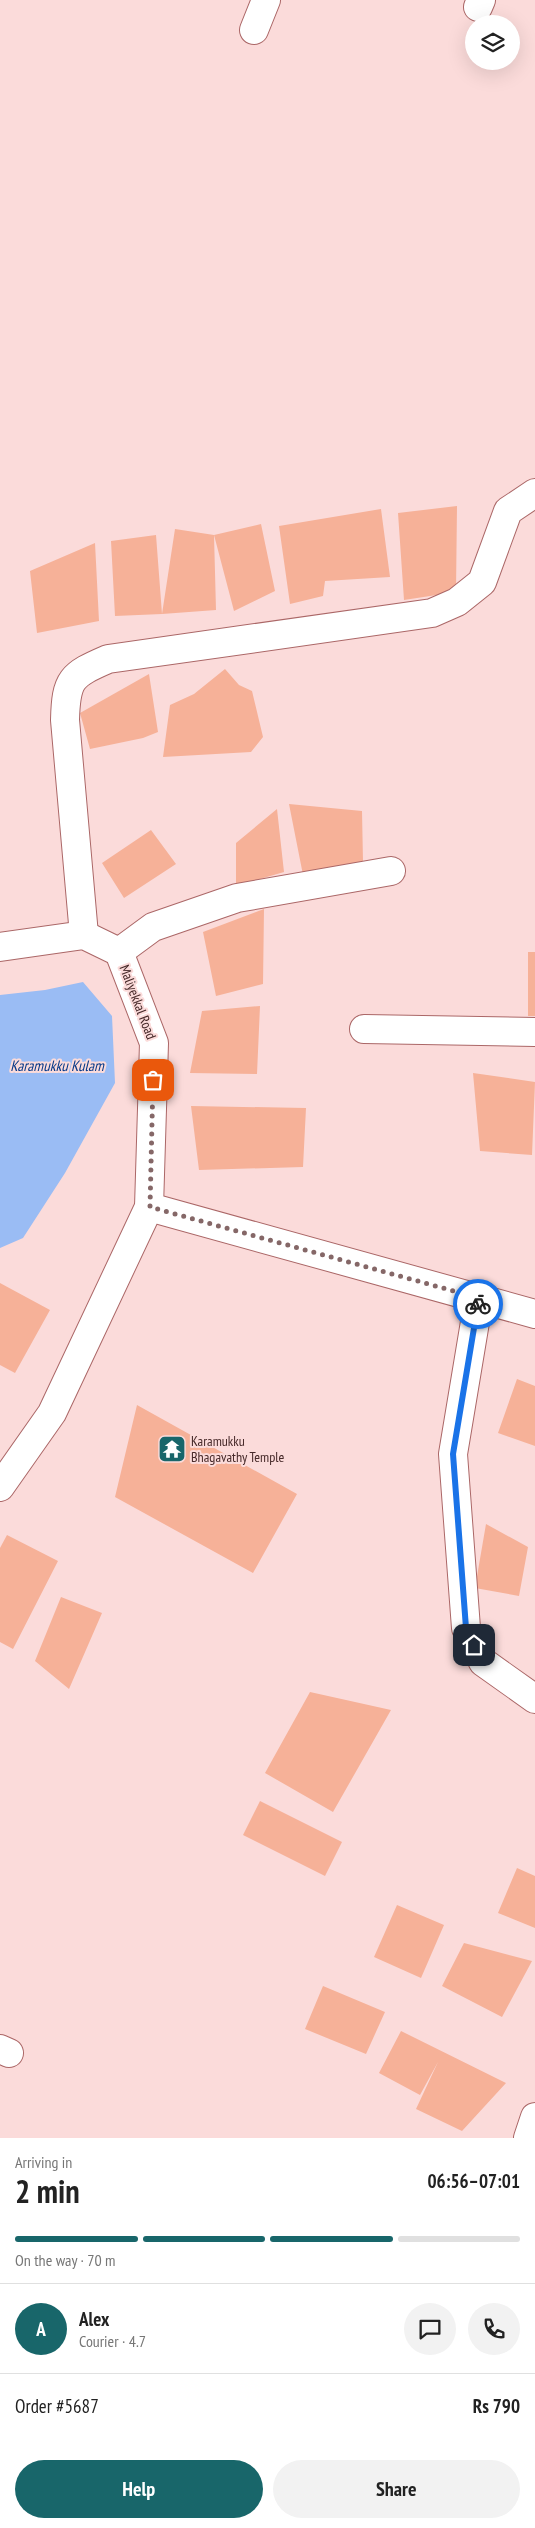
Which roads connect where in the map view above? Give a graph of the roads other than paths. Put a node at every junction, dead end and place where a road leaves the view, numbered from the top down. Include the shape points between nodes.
1 (266, 0) edge
2 (254, 30) dead end
3 (535, 493) edge
4 (391, 871) dead end
5 (84, 935) junction
6 (0, 947) edge
7 (119, 952) junction
8 (364, 1029) dead end
9 (535, 1032) edge
10 (150, 1207) junction
11 (479, 1298) junction
12 (535, 1314) edge
13 (0, 1487) edge
14 (535, 1699) edge
15 (535, 2117) edge
16 (528, 2138) edge

1 - 2 street
3 - 5 street via 508,511 482,582 457,602 432,613 108,659 86,668 72,679 65,693 65,720
4 - 7 street via 237,898 153,927
5 - 6 street
5 - 7 street, Maliyekkal Road
7 - 10 street, Maliyekkal Road via 154,1043
8 - 9 street
10 - 11 street
10 - 13 street via 52,1413
11 - 12 street
11 - 14 street via 453,1454 466,1628 483,1662
15 - 16 street

